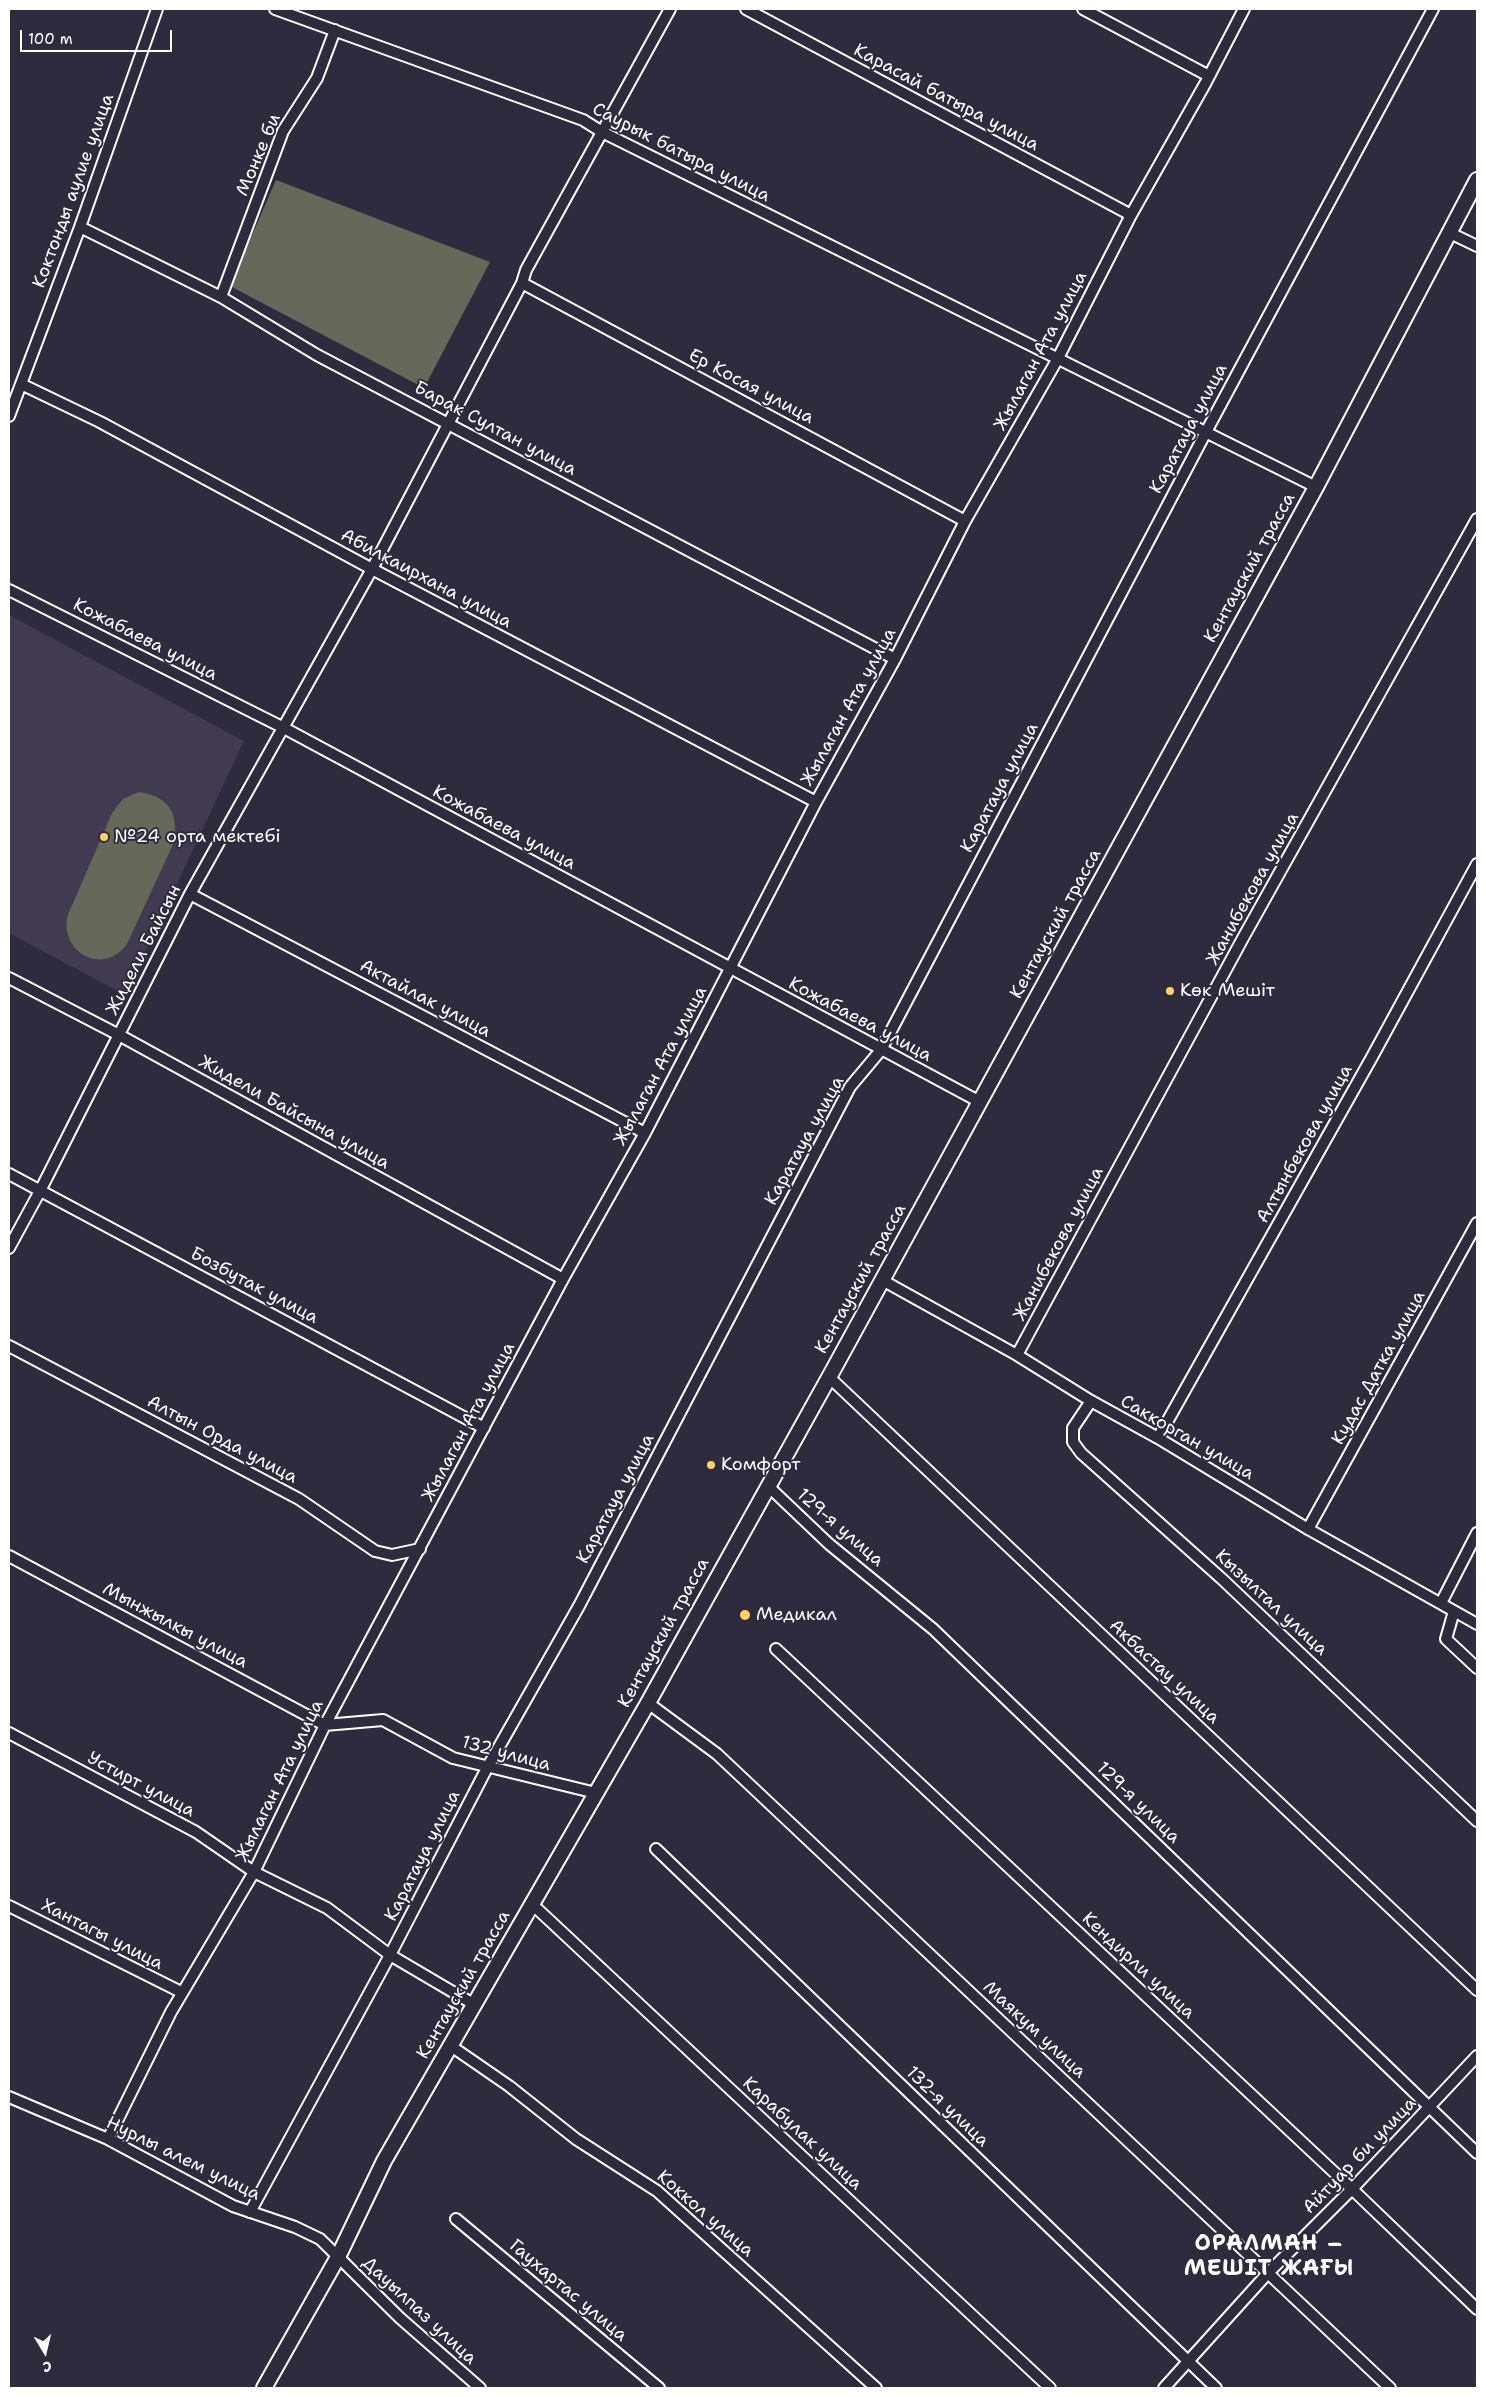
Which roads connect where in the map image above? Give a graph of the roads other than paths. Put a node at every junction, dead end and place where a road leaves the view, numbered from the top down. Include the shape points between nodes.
1 (157, 9) edge
2 (275, 9) edge
3 (670, 9) edge
4 (746, 9) edge
5 (1083, 9) edge
6 (1244, 9) edge
7 (1433, 9) edge
8 (336, 30) junction
9 (1209, 76) junction
10 (602, 132) junction
11 (1477, 180) edge
12 (1131, 215) junction
13 (80, 227) junction
14 (1450, 233) junction
15 (1477, 246) edge
16 (522, 283) junction
17 (221, 297) junction
18 (1057, 360) junction
19 (21, 384) junction
20 (9, 416) edge
21 (448, 423) junction
22 (1206, 432) junction
23 (1316, 487) junction
24 (1477, 519) edge
25 (965, 521) junction
26 (372, 569) junction
27 (9, 590) edge
28 (895, 659) junction
29 (284, 728) junction
30 (816, 802) junction
31 (1477, 864) edge
32 (190, 894) junction
33 (730, 970) junction
34 (9, 978) edge
35 (119, 1035) junction
36 (882, 1050) junction
37 (980, 1102) junction
38 (645, 1133) junction
39 (9, 1174) edge
40 (40, 1191) junction
41 (1477, 1223) edge
42 (9, 1248) edge
43 (563, 1279) junction
44 (882, 1280) junction
45 (9, 1346) edge
46 (1017, 1355) junction
47 (829, 1377) junction
48 (1090, 1401) junction
49 (484, 1428) junction
50 (1158, 1438) junction
51 (768, 1486) junction
52 (1308, 1529) junction
53 (1477, 1533) edge
54 (420, 1549) junction
55 (9, 1556) edge
56 (1441, 1603) junction
57 (1454, 1611) junction
58 (1477, 1624) edge
59 (776, 1649) dead end
60 (1477, 1668) edge
61 (648, 1703) junction
62 (325, 1724) junction
63 (9, 1733) edge
64 (487, 1768) junction
65 (596, 1793) junction
66 (1477, 1821) edge
67 (656, 1849) dead end
68 (254, 1872) junction
69 (532, 1904) junction
70 (9, 1906) edge
71 (390, 1955) junction
72 (1477, 1990) edge
73 (181, 1992) junction
74 (475, 2005) junction
75 (451, 2046) junction
76 (1477, 2056) edge
77 (9, 2097) edge
78 (1429, 2107) junction
79 (108, 2139) junction
80 (1477, 2153) edge
81 (1352, 2188) junction
82 (250, 2212) junction
83 (456, 2219) dead end
84 (338, 2257) junction
85 (1268, 2273) junction
86 (1477, 2309) edge
87 (1188, 2362) junction
88 (264, 2388) edge
89 (480, 2388) edge
90 (659, 2388) edge
91 (876, 2388) edge
92 (1050, 2388) edge
93 (1164, 2388) edge
94 (1216, 2388) edge
95 (1390, 2388) edge

1 - 13 street, Коктонды аулие улица
2 - 8 street, Саурык батыра улица
3 - 10 street, Жидели Байсын
4 - 12 street, Карасай батыра улица
5 - 9 street
6 - 9 street, Жылаган Ата улица
7 - 22 street, Каратауа улица
8 - 10 street, Саурык батыра улица via 583,120
8 - 17 street, Монке би via 317,78 283,131
9 - 12 street, Жылаган Ата улица
10 - 16 street, Жидели Байсын via 526,270
10 - 18 street, Саурык батыра улица
11 - 14 main road, Кентауский трасса
12 - 18 street, Жылаган Ата улица
13 - 17 street, Барак Султан улица
13 - 19 street, Коктонды аулие улица
14 - 15 street
14 - 23 main road, Кентауский трасса
16 - 21 street, Жидели Байсын
16 - 25 street, Ер Косая улица
17 - 21 street, Барак Султан улица via 317,355
18 - 22 street, Саурык батыра улица
18 - 25 street, Жылаган Ата улица
19 - 20 street, Коктонды аулие улица
19 - 26 street, Абилкаирхана улица via 100,422
21 - 26 street, Жидели Байсын
21 - 28 street, Барак Султан улица
22 - 23 street, Саурык батыра улица
22 - 36 street, Каратауа улица
23 - 37 main road, Кентауский трасса
24 - 46 street, Жанибекова улица via 1238,947
25 - 28 street, Жылаган Ата улица
26 - 29 street, Жидели Байсын
26 - 30 street, Абилкаирхана улица
27 - 29 street, Кожабаева улица
28 - 30 street, Жылаган Ата улица
29 - 32 street, Жидели Байсын
29 - 33 street, Кожабаева улица
30 - 33 street, Жылаган Ата улица
31 - 50 street, Алтынбекова улица
32 - 35 street, Жидели Байсын
32 - 38 street, Актайлак улица
33 - 36 street, Кожабаева улица
33 - 38 street, Жылаган Ата улица
34 - 35 street, Жидели Байсына улица
35 - 40 street, Жидели Байсын
35 - 43 street, Жидели Байсына улица
36 - 37 street, Кожабаева улица
36 - 64 street, Каратауа улица via 850,1087 579,1606
37 - 44 main road, Кентауский трасса
38 - 43 street, Жылаган Ата улица
39 - 40 street, Бозбутак улица
40 - 42 street, Жидели Байсын
40 - 49 street, Бозбутак улица
41 - 52 street, Кудас Датка улица
43 - 49 street, Жылаган Ата улица
44 - 46 street, Саккорган улица
44 - 47 main road, Кентауский трасса
45 - 54 street, Алтын Орда улица via 299,1499 376,1551 392,1555
46 - 48 street, Саккорган улица
47 - 51 main road, Кентауский трасса
47 - 72 street, Акбастау улица
48 - 50 street, Саккорган улица
48 - 66 street, Кызылтал улица via 1074,1428 1073,1442 1081,1453 1222,1578
49 - 54 street, Жылаган Ата улица
50 - 52 street, Саккорган улица
51 - 61 main road, Кентауский трасса
51 - 78 street, 129-я улица via 830,1544 933,1629
52 - 56 street, Саккорган улица
53 - 56 street
54 - 62 street, Жылаган Ата улица
55 - 62 street, Мынжылкы улица
56 - 57 street, Саккорган улица
57 - 58 street, Саккорган улица
57 - 60 street via 1446,1639
59 - 81 street, Кендирли улица
61 - 65 main road, Кентауский трасса
61 - 85 street, Маякум улица via 718,1754
62 - 64 street, 132 улица via 383,1720 454,1758
62 - 68 street, Жылаган Ата улица
63 - 68 street, Устирт улица via 196,1832
64 - 65 street, 132 улица
64 - 71 street, Каратауа улица
65 - 69 main road, Кентауский трасса
67 - 87 street, 132-я улица
68 - 71 street, Устирт улица via 327,1908
68 - 73 street, Жылаган Ата улица
69 - 74 main road, Кентауский трасса
69 - 92 street, Карабулак улица
70 - 73 street, Хантагы улица
71 - 74 street, Устирт улица
71 - 82 street, Каратауа улица
73 - 79 street, Жылаган Ата улица
74 - 75 main road, Кентауский трасса
75 - 84 main road, Кентауский трасса via 384,2161
75 - 91 street, Коккол улица via 509,2086 576,2139 656,2191
76 - 78 street, Айтуар би улица
77 - 79 street, Нурлы алем улица
78 - 80 street, 129-я улица
78 - 81 street, Айтуар би улица
79 - 82 street, Нурлы алем улица
81 - 85 street, Айтуар би улица
81 - 86 street, Кендирли улица
82 - 84 street, Нурлы алем улица via 320,2239
83 - 90 street, Гаухартас улица
84 - 88 main road, Кентауский трасса
84 - 89 street, Дауылпаз улица via 400,2318
85 - 87 street, Айтуар би улица
85 - 95 street, Маякум улица
87 - 93 street, Айтуар би улица
87 - 94 street, 132-я улица

